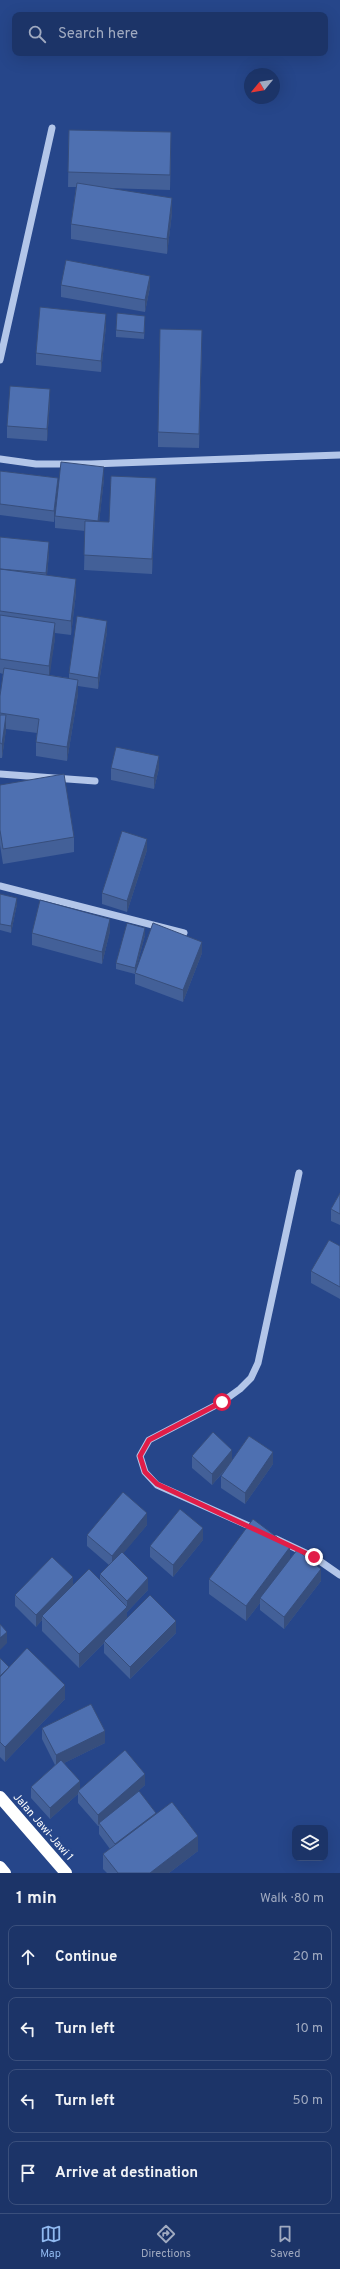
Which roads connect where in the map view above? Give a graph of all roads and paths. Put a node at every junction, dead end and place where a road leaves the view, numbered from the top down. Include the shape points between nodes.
1 (52, 128) dead end
2 (0, 360) edge
3 (340, 455) edge
4 (0, 459) edge
5 (0, 774) edge
6 (95, 782) dead end
7 (0, 886) edge
8 (184, 933) edge
9 (299, 1173) dead end
10 (340, 1576) edge
11 (0, 1797) edge
12 (0, 1867) edge
13 (6, 1873) edge
14 (66, 1873) edge

1 - 2 street
3 - 4 street via 91,464 36,464
5 - 6 street
7 - 8 street
9 - 10 street via 258,1363 251,1378 222,1402 149,1440 140,1456 145,1472 157,1484 314,1557
11 - 14 highway, Jalan Jawi-Jawi 1
12 - 13 highway

